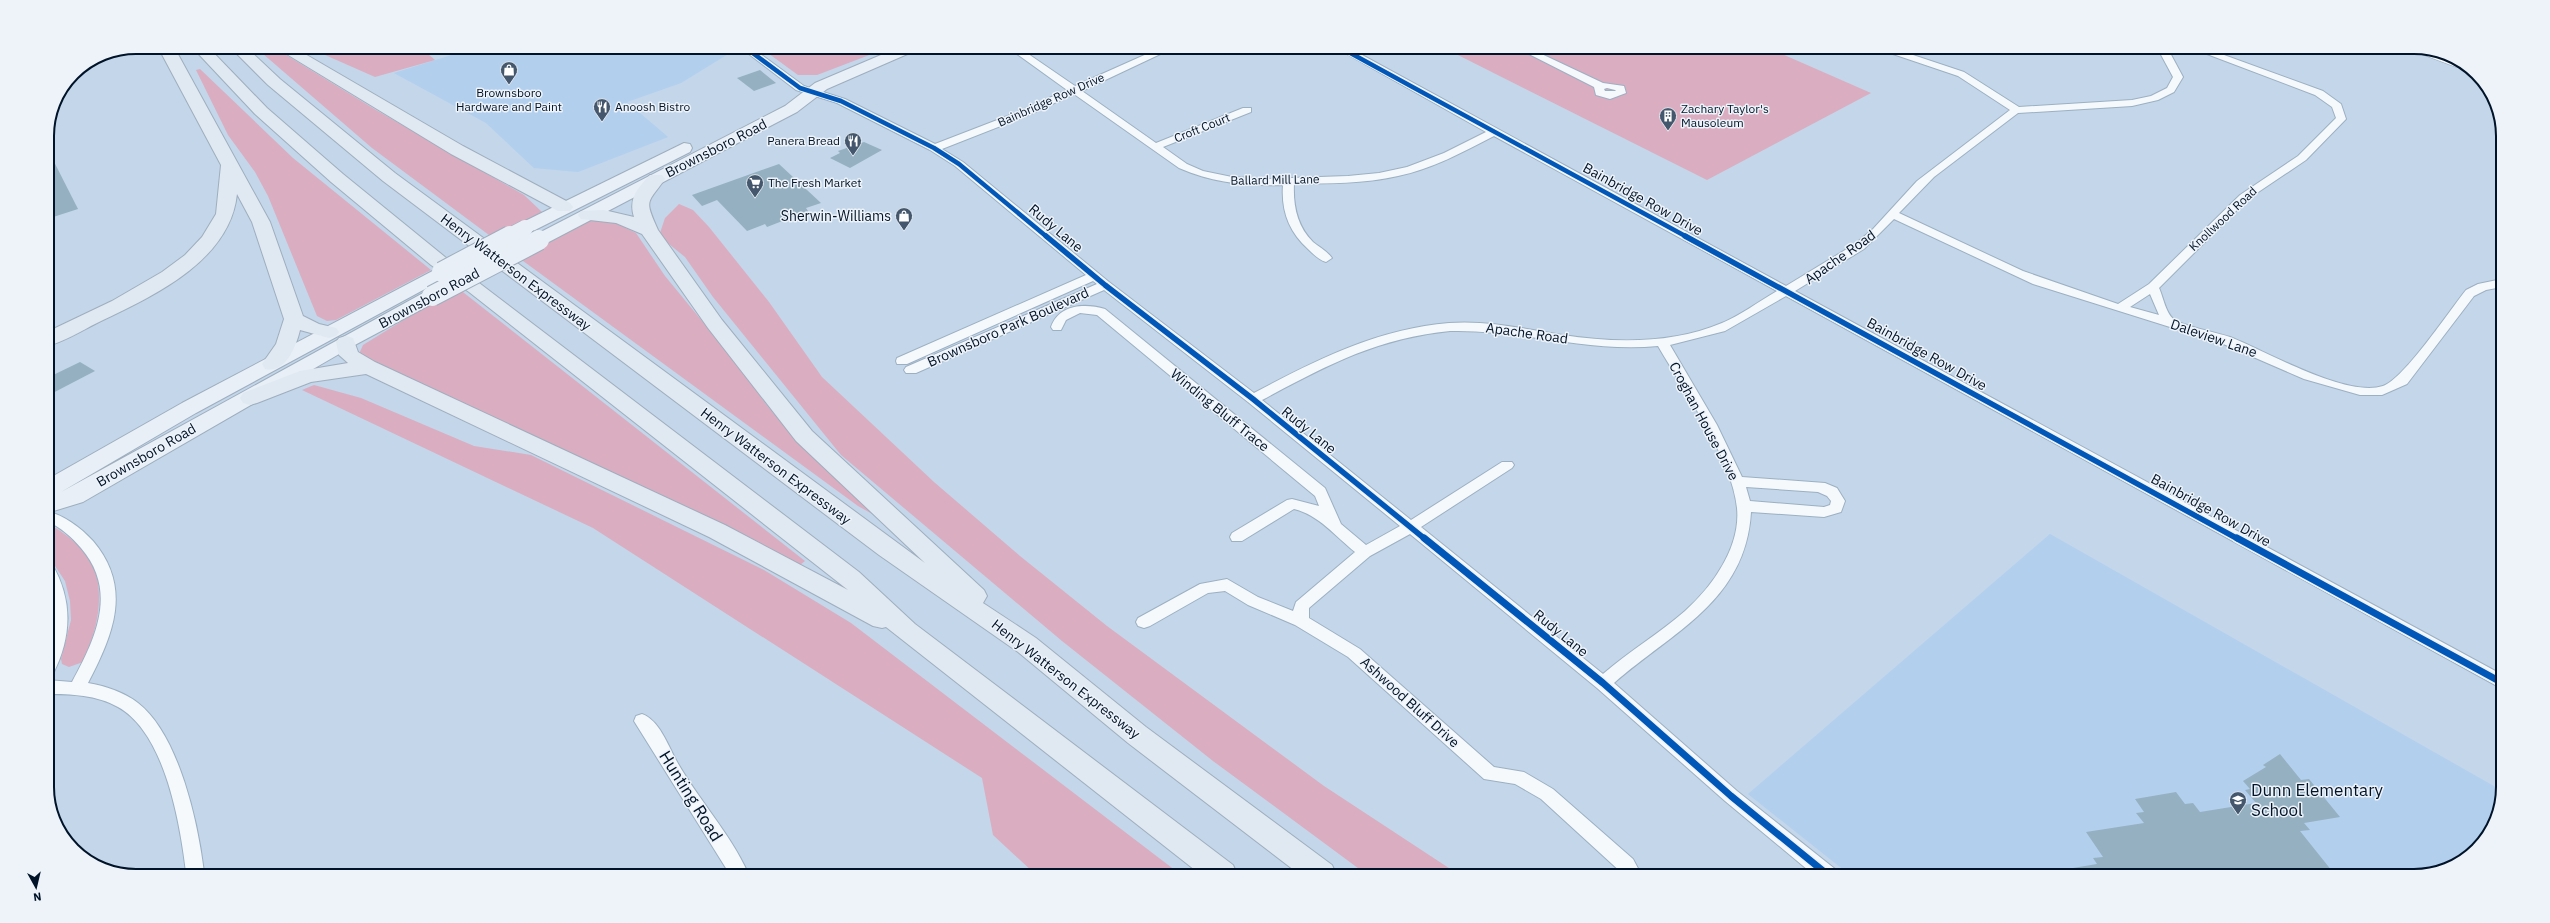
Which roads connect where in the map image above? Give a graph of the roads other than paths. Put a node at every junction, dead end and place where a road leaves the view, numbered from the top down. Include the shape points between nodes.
1 (170, 54) edge
2 (206, 54) edge
3 (244, 54) edge
4 (294, 54) edge
5 (754, 54) edge
6 (894, 54) edge
7 (1022, 54) edge
8 (1155, 54) edge
9 (1352, 54) edge
10 (1534, 54) edge
11 (1904, 54) edge
12 (2166, 54) edge
13 (2212, 54) edge
14 (1601, 86) dead end
15 (1074, 90) junction
16 (811, 92) junction
17 (1247, 110) dead end
18 (2017, 110) junction
19 (1494, 132) junction
20 (1157, 146) junction
21 (934, 148) junction
22 (230, 164) junction
23 (656, 179) junction
24 (1289, 182) junction
25 (564, 207) junction
26 (1892, 214) junction
27 (587, 215) junction
28 (648, 230) junction
29 (532, 234) junction
30 (1326, 258) dead end
31 (1100, 281) junction
32 (2496, 284) edge
33 (2153, 287) junction
34 (1787, 292) junction
35 (2120, 308) junction
36 (294, 319) junction
37 (2170, 323) junction
38 (1057, 327) dead end
39 (54, 337) edge
40 (338, 337) junction
41 (1662, 342) junction
42 (272, 364) junction
43 (906, 366) dead end
44 (368, 367) junction
45 (250, 398) junction
46 (1254, 399) junction
47 (1507, 465) dead end
48 (1736, 481) junction
49 (54, 486) edge
50 (54, 503) edge
51 (1743, 506) junction
52 (54, 517) edge
53 (1332, 522) junction
54 (1411, 527) junction
55 (1237, 537) dead end
56 (1365, 552) junction
57 (54, 578) edge
58 (1301, 621) junction
59 (1144, 622) dead end
60 (906, 631) junction
61 (1027, 645) junction
62 (54, 647) edge
63 (2496, 679) edge
64 (1604, 683) junction
65 (54, 687) edge
66 (77, 688) junction
67 (642, 721) dead end
68 (195, 869) edge
69 (736, 869) edge
70 (1216, 869) edge
71 (1315, 869) edge
72 (1629, 869) edge
73 (1821, 869) edge

1 - 22 highway
2 - 60 highway via 261,111 438,261 851,578
3 - 61 highway, Henry Watterson Expressway via 274,82 396,182 887,549
4 - 25 highway via 456,150
5 - 16 street, Rudy Lane via 800,88
6 - 16 main road, Brownsboro Road
7 - 15 street, Ballard Mill Lane
8 - 15 street, Bainbridge Row Drive
9 - 19 street, Bainbridge Row Drive
10 - 14 street
11 - 18 street via 1961,74
12 - 18 street via 2178,77 2174,88 2161,96 2125,104
13 - 33 street, Knollwood Road via 2319,93 2337,106 2341,119 2302,158 2244,197
15 - 20 street, Ballard Mill Lane
15 - 21 street, Bainbridge Row Drive via 996,125
16 - 21 street, Rudy Lane via 841,101
16 - 23 main road, Brownsboro Road via 791,109
16 - 25 main road, Brownsboro Road via 756,113
17 - 20 street, Croft Court
18 - 26 street, Apache Road via 1931,174
19 - 24 street, Ballard Mill Lane via 1399,173
19 - 34 street, Bainbridge Row Drive
20 - 24 street, Ballard Mill Lane via 1183,166 1207,177 1232,182
21 - 31 street, Rudy Lane via 959,164
22 - 36 highway via 261,222
22 - 39 highway via 223,219 196,256 152,286 108,311
23 - 27 main road, Brownsboro Road
23 - 28 highway via 643,193 640,203
24 - 30 street via 1287,192 1293,224 1303,240
25 - 27 main road
25 - 29 main road, Brownsboro Road
26 - 34 street, Apache Road via 1861,245
26 - 35 street, Daleview Lane via 2037,281
27 - 28 highway via 628,219
27 - 29 main road, Brownsboro Road
28 - 61 highway via 684,284 804,436
29 - 40 main road, Brownsboro Road, bridge
31 - 43 street, Brownsboro Park Boulevard
31 - 46 street, Rudy Lane
32 - 37 street, Daleview Lane via 2482,287 2470,294 2402,381 2395,388 2380,391 2361,391 2334,385 2226,341
33 - 35 street, Knollwood Road
33 - 37 street via 2162,311
34 - 41 street, Apache Road via 1721,328
34 - 63 street, Bainbridge Row Drive
35 - 37 street, Daleview Lane
36 - 40 highway via 313,329
36 - 42 highway via 286,345
38 - 53 street, Winding Bluff Trace via 1060,318 1071,311 1081,308 1101,312 1320,492 1326,501
40 - 42 main road, Brownsboro Road
40 - 44 highway via 349,355
40 - 45 main road, Brownsboro Road
41 - 46 street, Apache Road via 1606,343 1480,327 1422,330 1394,334 1361,344
41 - 48 street, Croghan House Drive via 1712,431
42 - 49 main road, Brownsboro Road
44 - 45 highway via 307,376
44 - 60 highway via 717,531
45 - 50 main road, Brownsboro Road via 75,496
46 - 54 street, Rudy Lane
47 - 54 street
48 - 51 street, Croghan House Drive
48 - 51 street via 1820,487 1832,492 1838,501 1836,508 1824,512
51 - 64 street, Croghan House Drive via 1739,538 1729,568 1703,604 1675,629 1622,666
52 - 66 street via 94,550 104,572 109,592 107,623 96,653
53 - 55 street via 1324,519 1312,508 1292,504
53 - 56 street
54 - 56 street
54 - 64 street, Rudy Lane
56 - 58 street via 1302,606
57 - 62 street via 61,599 59,631
58 - 59 street, Ashwood Bluff Drive via 1253,601 1227,585 1205,588
58 - 72 street, Ashwood Bluff Drive via 1354,653 1490,774 1518,777 1547,794
60 - 70 highway
61 - 71 highway, Henry Watterson Expressway via 1137,735
64 - 73 street, Rudy Lane via 1731,796
65 - 66 street
66 - 68 street via 120,700 134,709 155,735 182,797 189,824
67 - 69 street, Hunting Road via 654,736 676,776

